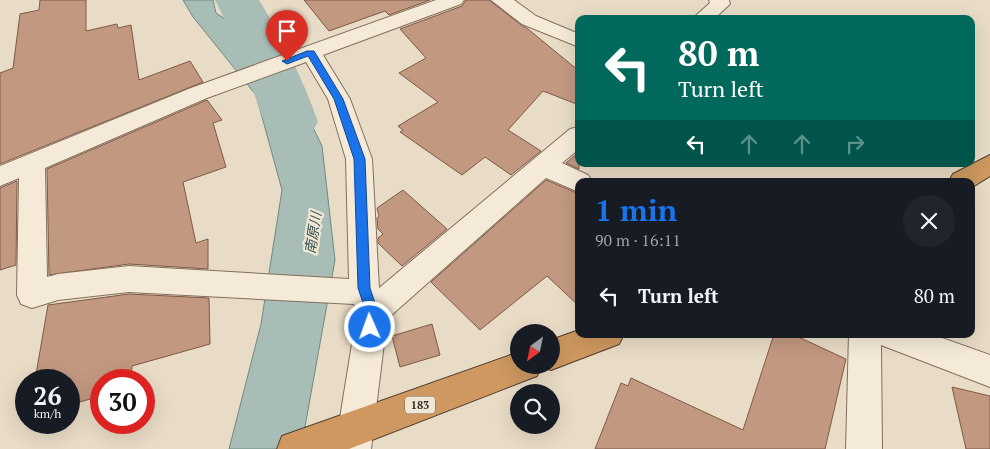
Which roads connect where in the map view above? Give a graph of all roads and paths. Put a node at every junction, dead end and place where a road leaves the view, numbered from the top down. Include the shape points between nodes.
1 (454, 0) edge
2 (502, 0) edge
3 (719, 0) edge
4 (707, 15) edge
5 (575, 39) edge
6 (307, 54) junction
7 (575, 138) edge
8 (32, 163) junction
9 (990, 164) edge
10 (543, 165) junction
11 (0, 176) edge
12 (967, 178) edge
13 (575, 180) edge
14 (361, 298) junction
15 (597, 338) edge
16 (865, 338) edge
17 (902, 338) edge
18 (560, 352) edge
19 (510, 371) edge
20 (990, 371) edge
21 (354, 439) edge
22 (305, 446) edge
23 (864, 449) edge

1 - 6 street
2 - 5 street via 529,20
3 - 4 street via 720,4
6 - 8 street via 199,93
6 - 14 street via 339,99 359,159
7 - 10 street
8 - 11 street
8 - 14 street via 32,295 58,288 129,279 238,284
9 - 12 highway
10 - 13 street
10 - 14 street
14 - 21 street
15 - 18 highway
16 - 23 street
17 - 20 street
19 - 21 highway, 183
21 - 22 highway, 183

